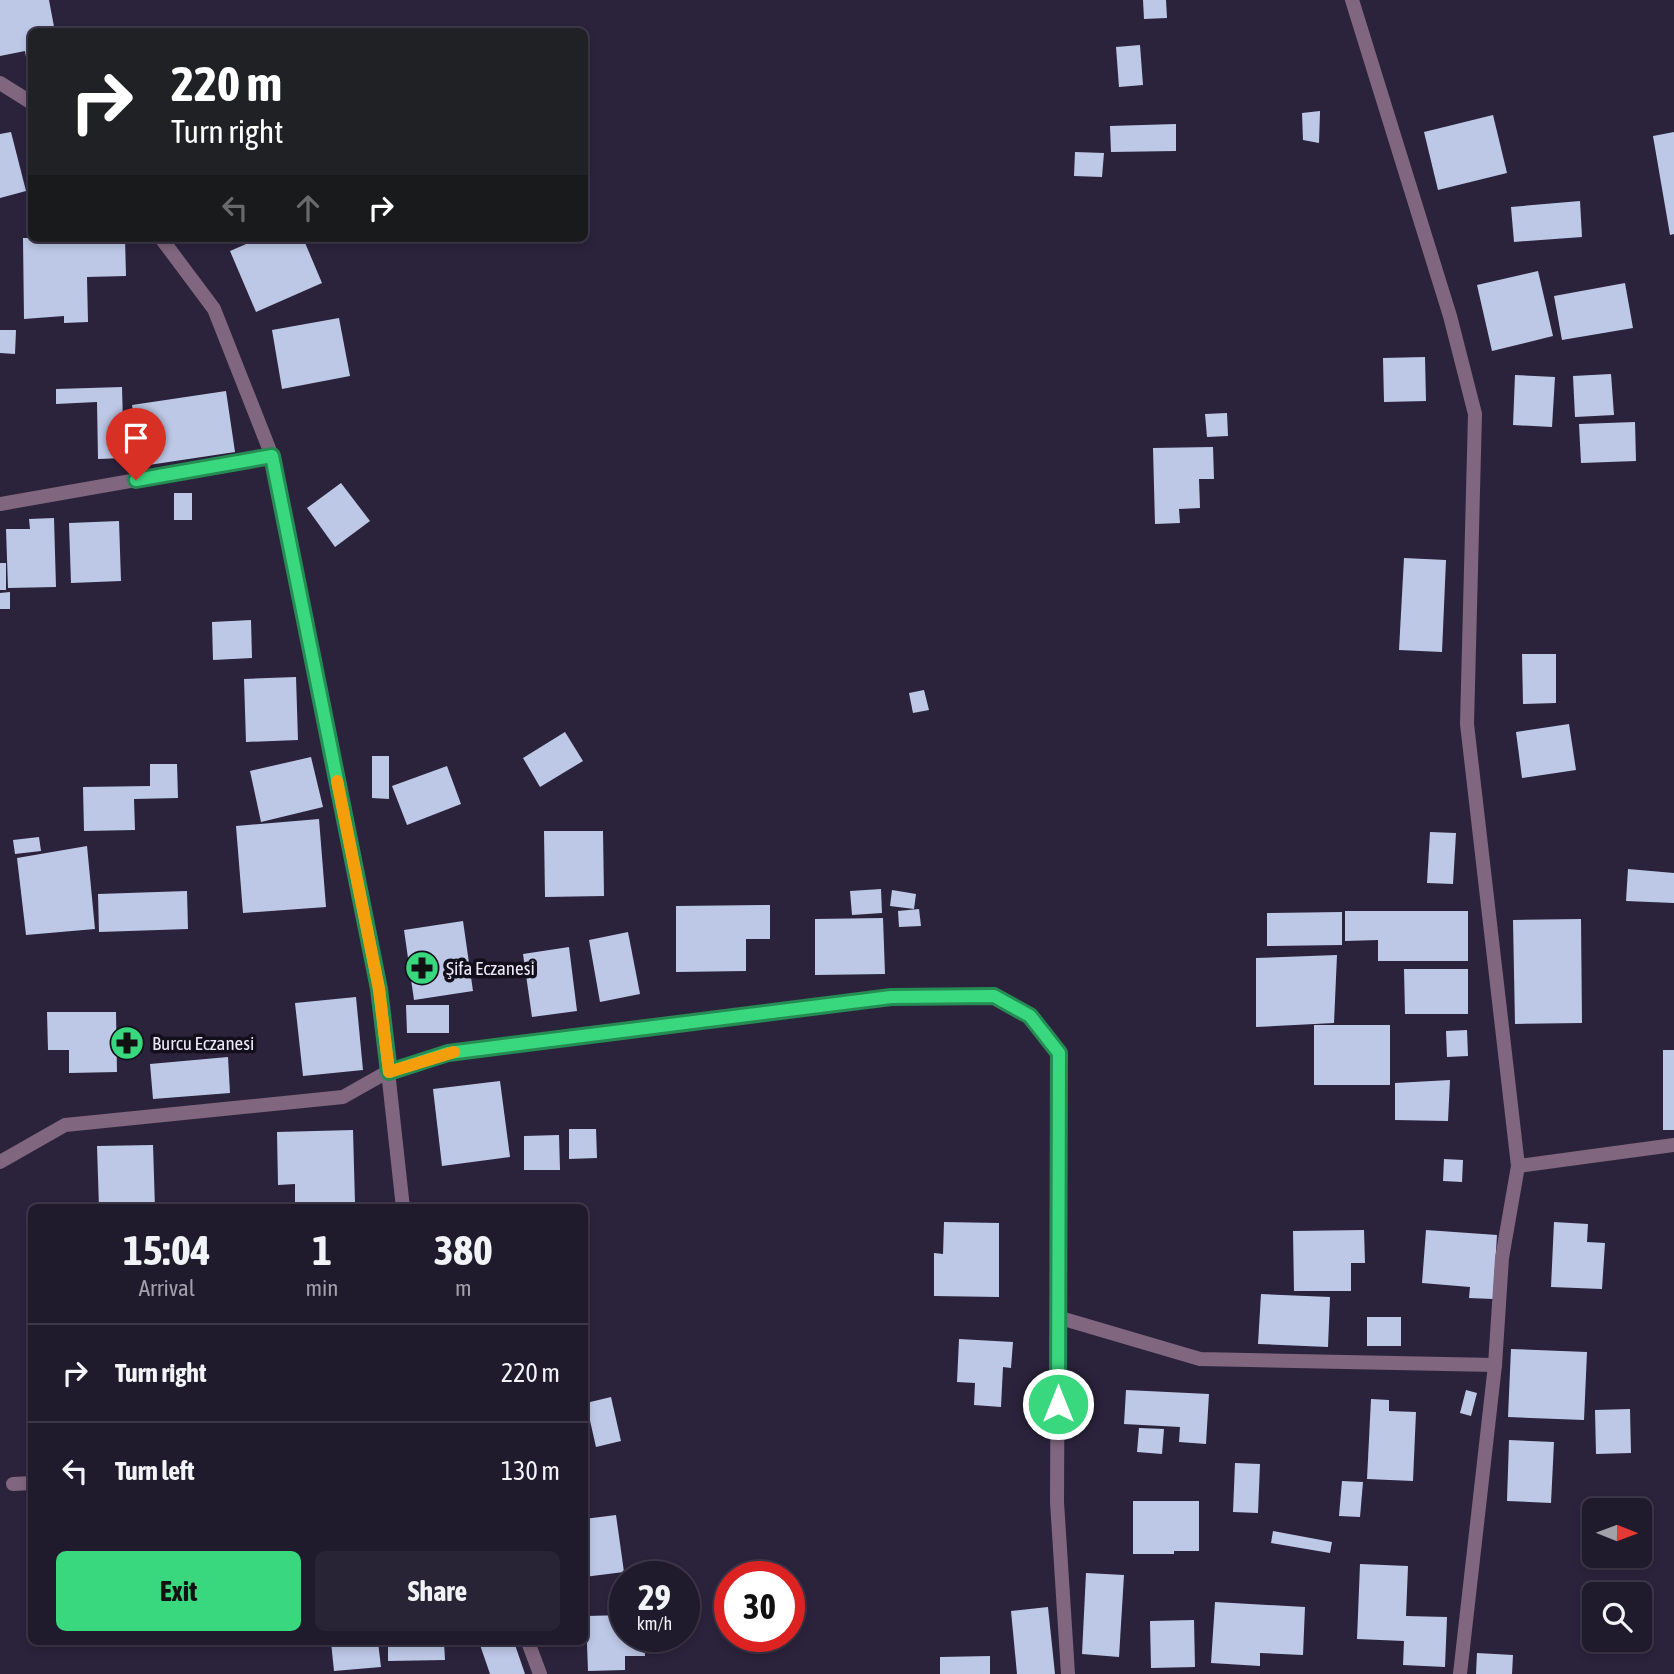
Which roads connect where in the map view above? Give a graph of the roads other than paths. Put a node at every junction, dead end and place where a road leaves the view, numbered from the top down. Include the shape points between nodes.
1 (1352, 0) edge
2 (0, 83) edge
3 (28, 100) edge
4 (164, 242) edge
5 (272, 456) junction
6 (0, 504) edge
7 (389, 1072) junction
8 (1674, 1144) edge
9 (0, 1162) edge
10 (1518, 1166) junction
11 (403, 1204) edge
12 (1057, 1317) junction
13 (1496, 1365) junction
14 (28, 1483) edge
15 (13, 1484) dead end
16 (529, 1645) edge
17 (540, 1674) edge
18 (1068, 1674) edge
19 (1460, 1674) edge

1 - 10 street via 1450,316 1475,414 1467,724
2 - 3 street
4 - 5 street via 214,309
5 - 6 street
5 - 7 street via 379,989
7 - 9 street via 344,1097 65,1125
7 - 11 street
7 - 12 street via 448,1053 891,997 994,996 1030,1016 1059,1053
8 - 10 street
10 - 13 street via 1502,1258
12 - 13 street via 1200,1359
12 - 18 street via 1057,1502
13 - 19 street
14 - 15 street
16 - 17 street

